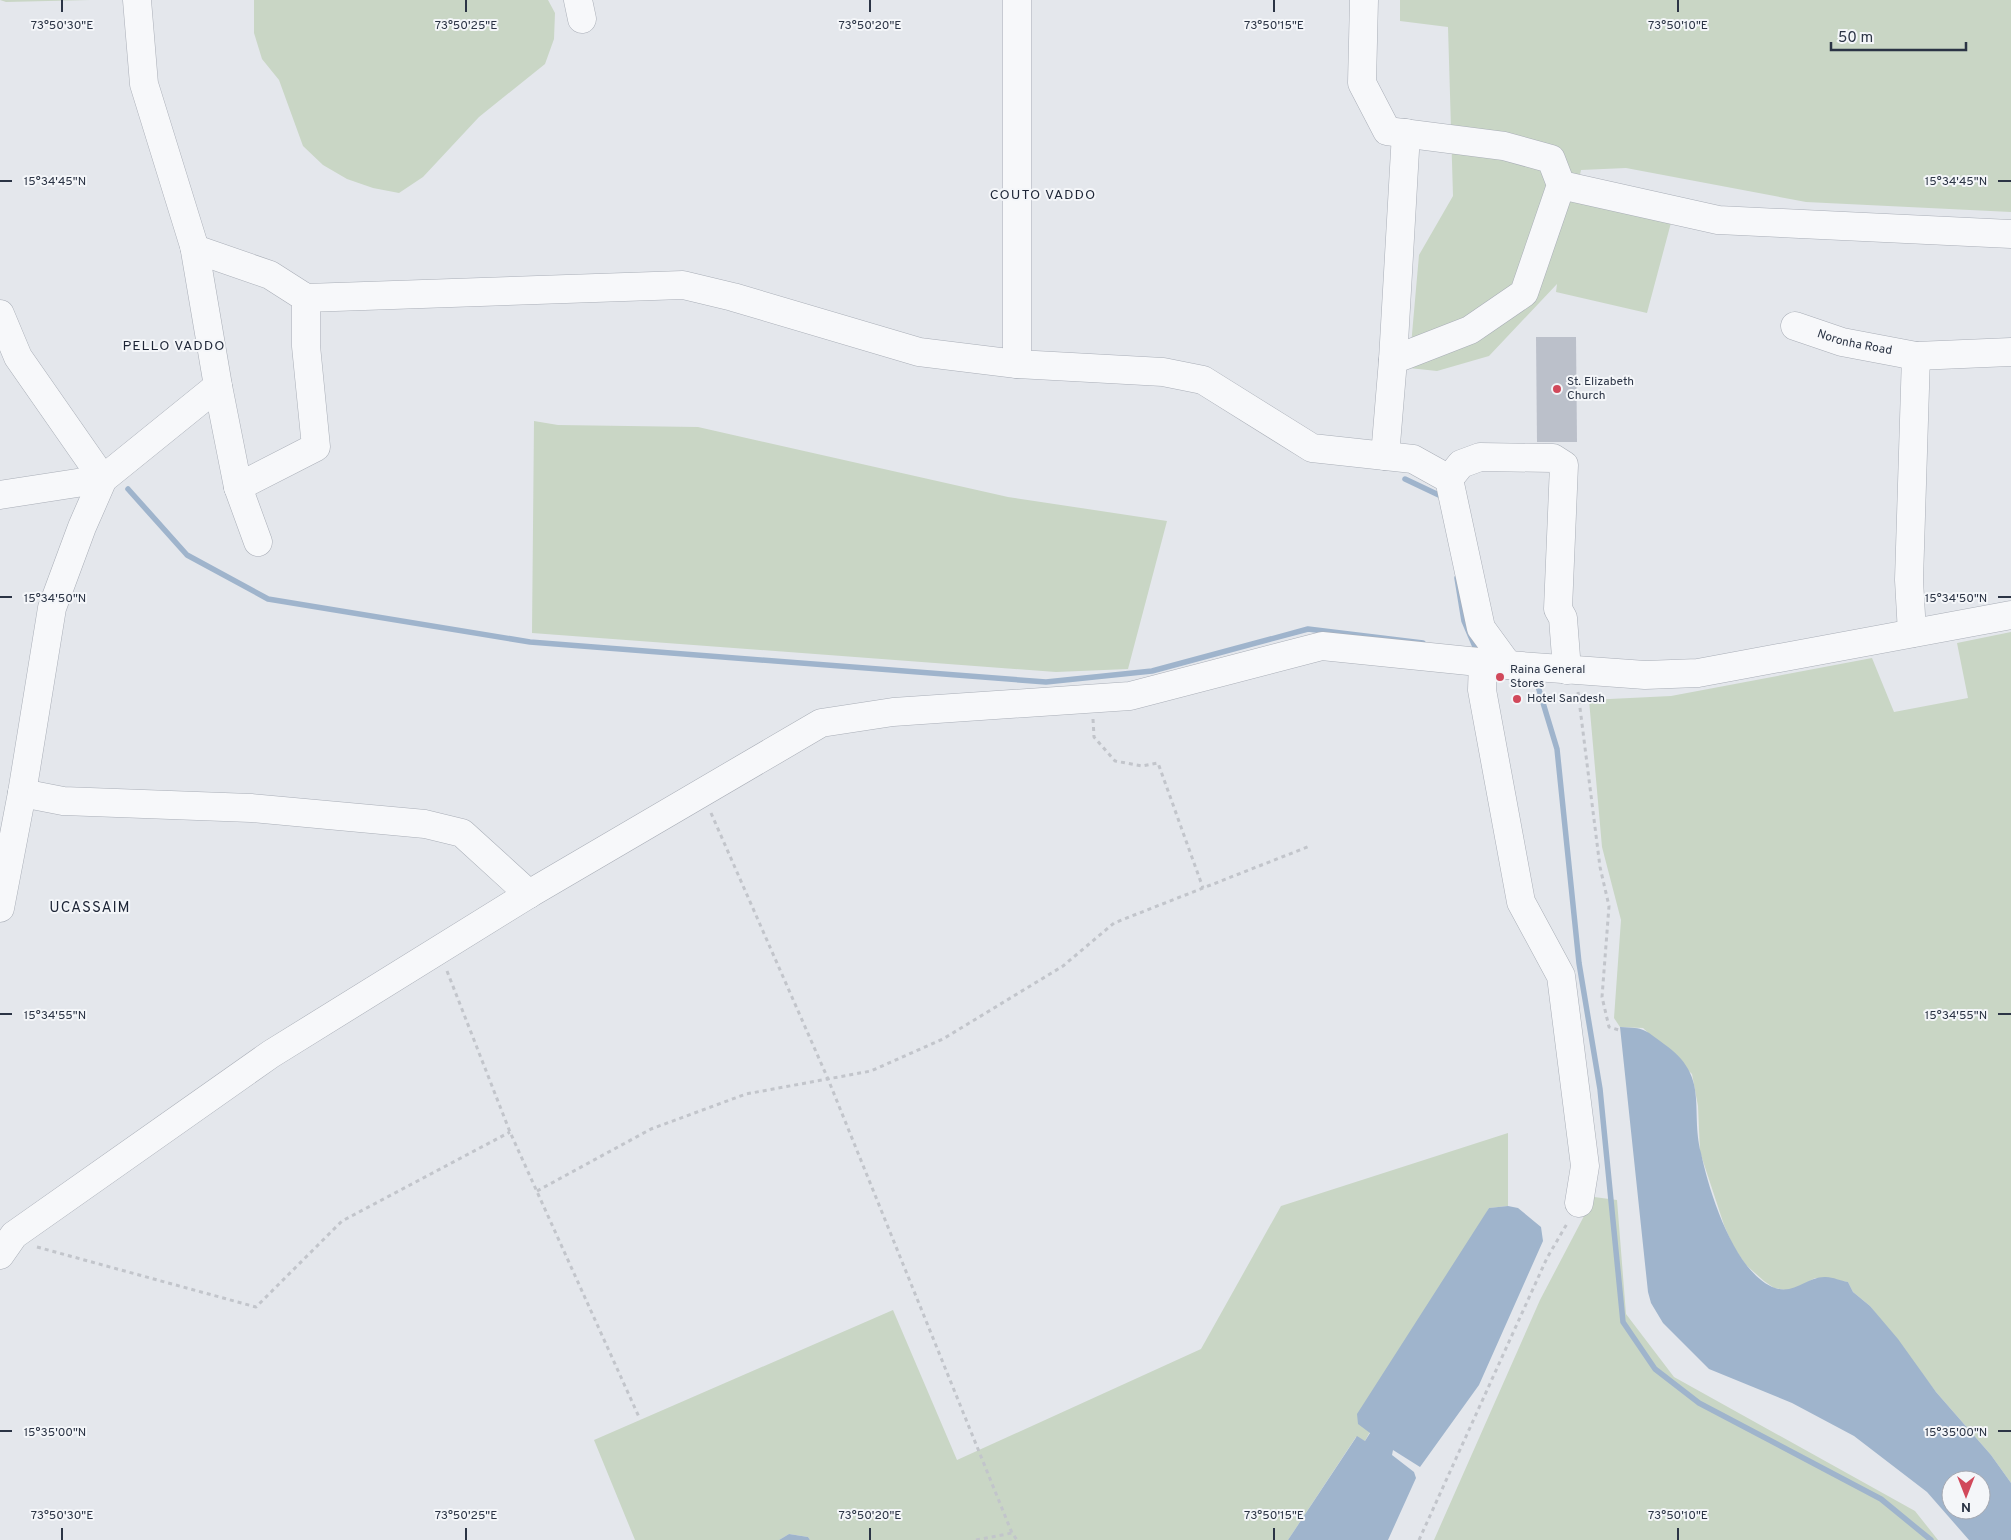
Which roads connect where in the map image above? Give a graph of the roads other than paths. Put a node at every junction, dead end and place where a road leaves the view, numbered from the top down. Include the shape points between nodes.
1 (137, 0) edge
2 (1017, 0) edge
3 (1364, 0) edge
4 (1406, 133) junction
5 (1561, 185) junction
6 (2011, 234) edge
7 (194, 245) junction
8 (306, 298) junction
9 (0, 314) edge
10 (1795, 326) dead end
11 (2011, 352) edge
12 (1916, 356) junction
13 (1393, 360) junction
14 (1017, 364) junction
15 (218, 386) junction
16 (1384, 456) junction
17 (103, 479) junction
18 (1449, 479) junction
19 (238, 486) junction
20 (0, 495) edge
21 (258, 542) dead end
22 (2011, 615) edge
23 (1912, 633) junction
24 (1496, 663) junction
25 (1563, 669) junction
26 (22, 793) junction
27 (529, 894) junction
28 (0, 908) edge
29 (1579, 1203) road end
30 (5, 1236) edge

1 - 7 street via 144,84
2 - 14 street
3 - 4 street via 1362,83 1387,131
4 - 5 street via 1504,146 1551,159
4 - 13 street
5 - 6 street via 1718,220
5 - 13 street via 1524,293 1470,330
7 - 8 street via 270,275
7 - 15 street
8 - 14 street via 683,285 919,352
8 - 19 street via 306,346 316,447
9 - 17 street via 18,357
10 - 12 street, Noronha Road via 1842,342
11 - 12 street, Noronha Road
12 - 23 street via 1909,580
13 - 16 street
14 - 16 street via 1164,372 1203,380 1312,448
15 - 17 street
15 - 19 street
16 - 18 street via 1413,459
17 - 20 street
17 - 26 street via 52,608
18 - 24 street via 1481,628
18 - 25 street via 1461,464 1480,457 1553,458 1564,465 1558,609 1549,621
19 - 21 street
22 - 23 street
23 - 25 street via 1698,673 1645,675
24 - 25 street
24 - 27 street via 1322,646 1130,696 893,712 821,723
24 - 29 street via 1482,690 1521,902 1561,976 1585,1166
26 - 27 street via 63,800 251,808 424,824 462,833
26 - 28 street
27 - 30 street via 272,1054

